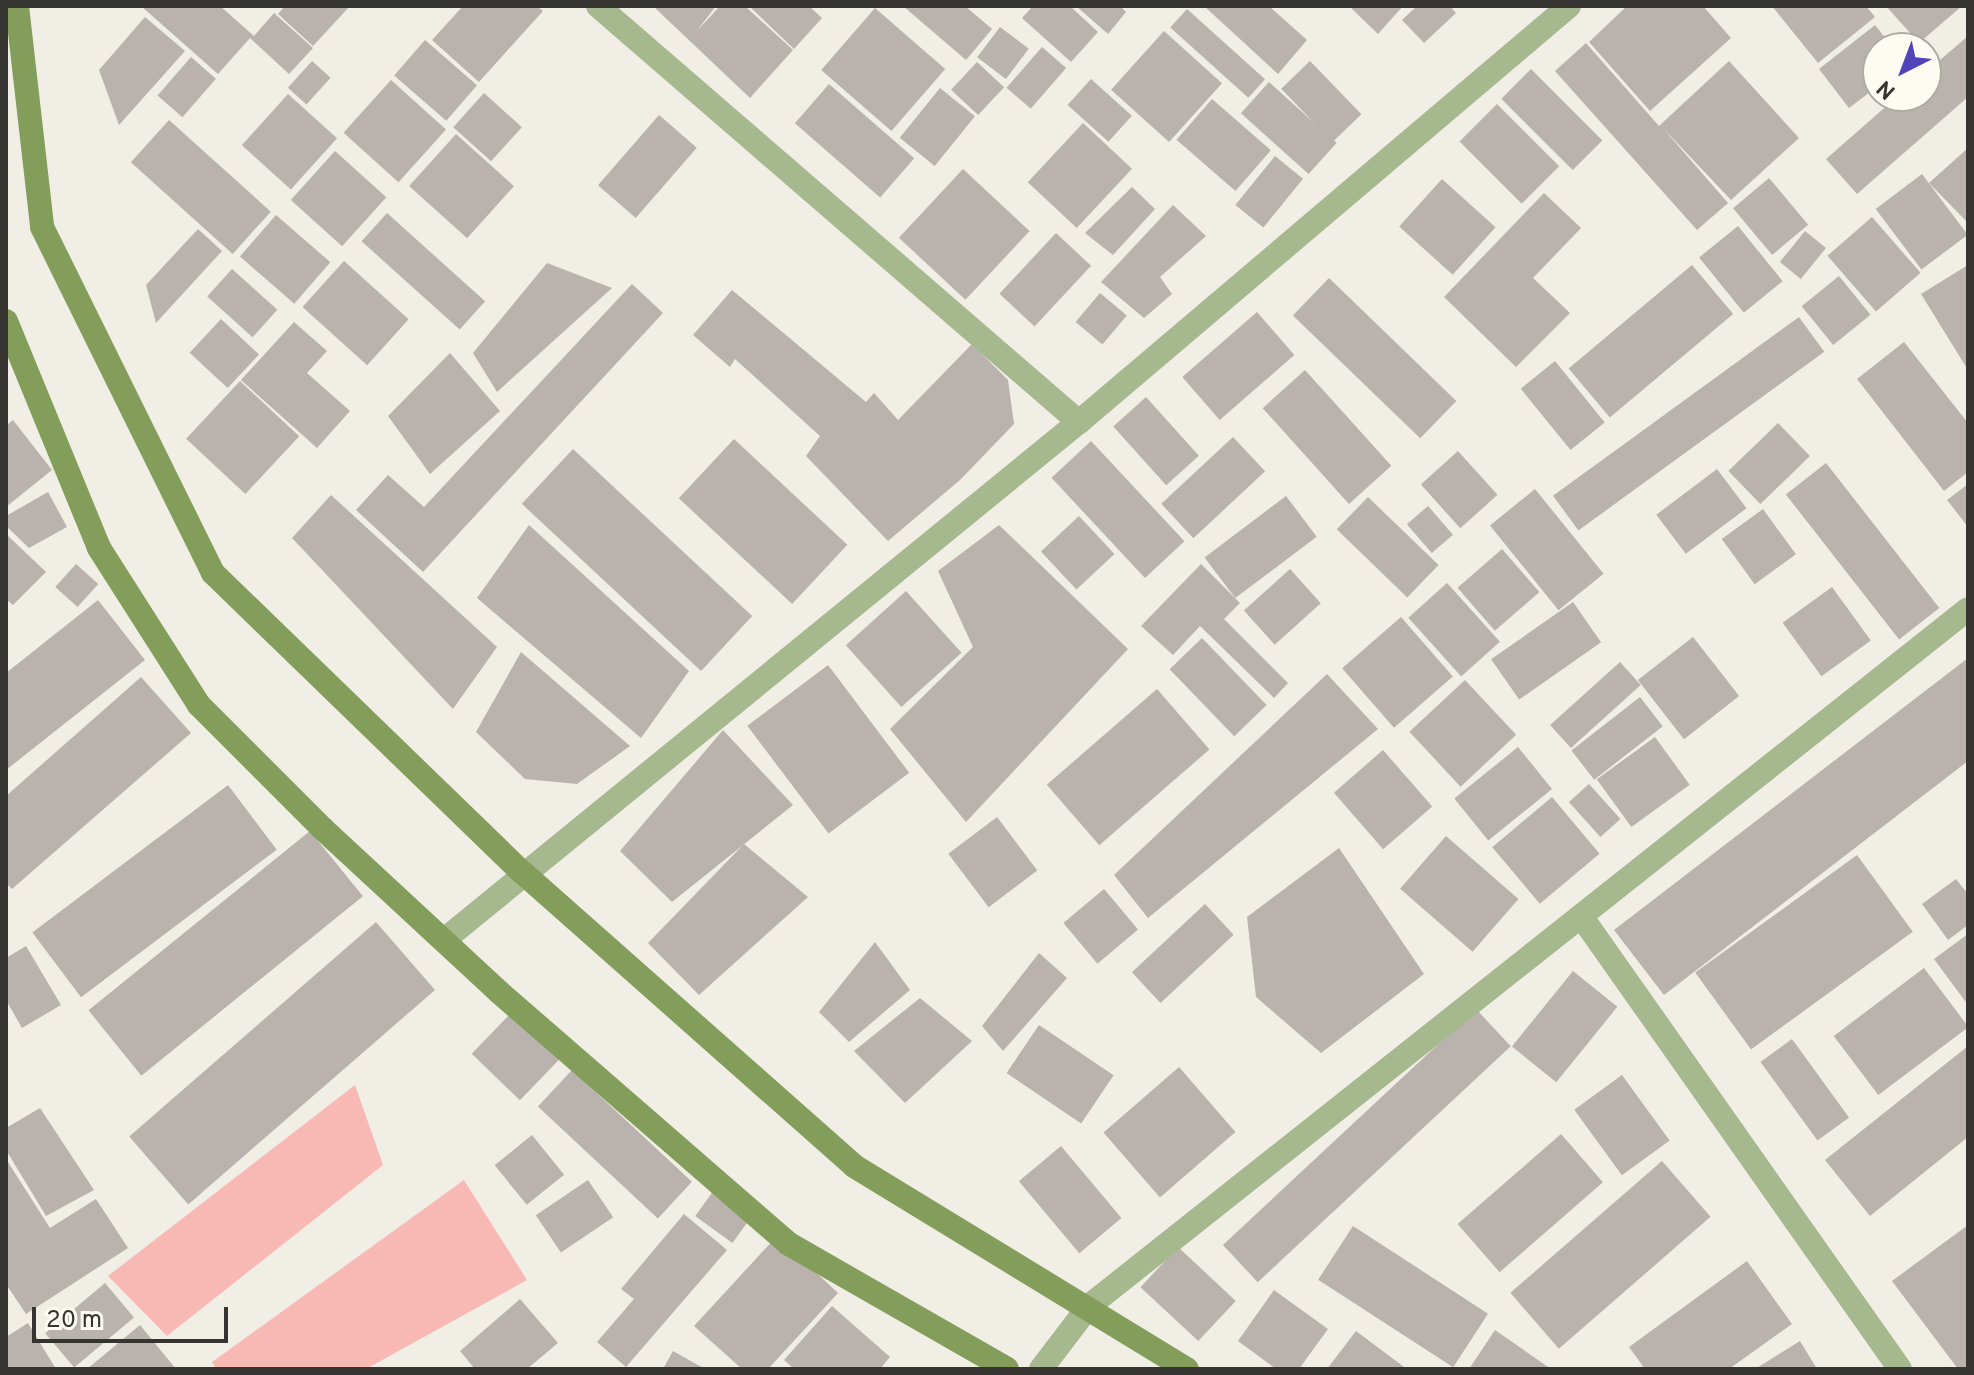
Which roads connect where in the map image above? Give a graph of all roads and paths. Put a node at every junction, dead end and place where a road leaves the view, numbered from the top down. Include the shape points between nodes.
1 (17, 6) edge
2 (598, 6) edge
3 (1569, 6) edge
4 (6, 321) edge
5 (1079, 422) junction
6 (1968, 609) edge
7 (522, 872) junction
8 (1581, 916) junction
9 (444, 940) junction
10 (1089, 1306) junction
11 (1007, 1369) edge
12 (1041, 1369) edge
13 (1187, 1369) edge
14 (1900, 1369) edge

1 - 7 street via 42,227 213,573
2 - 5 street
3 - 5 street
4 - 9 street via 99,548 199,705
5 - 7 street
6 - 8 street
7 - 9 street
7 - 10 street via 854,1166
8 - 10 street
8 - 14 street
9 - 11 street via 789,1244
10 - 12 street
10 - 13 street

